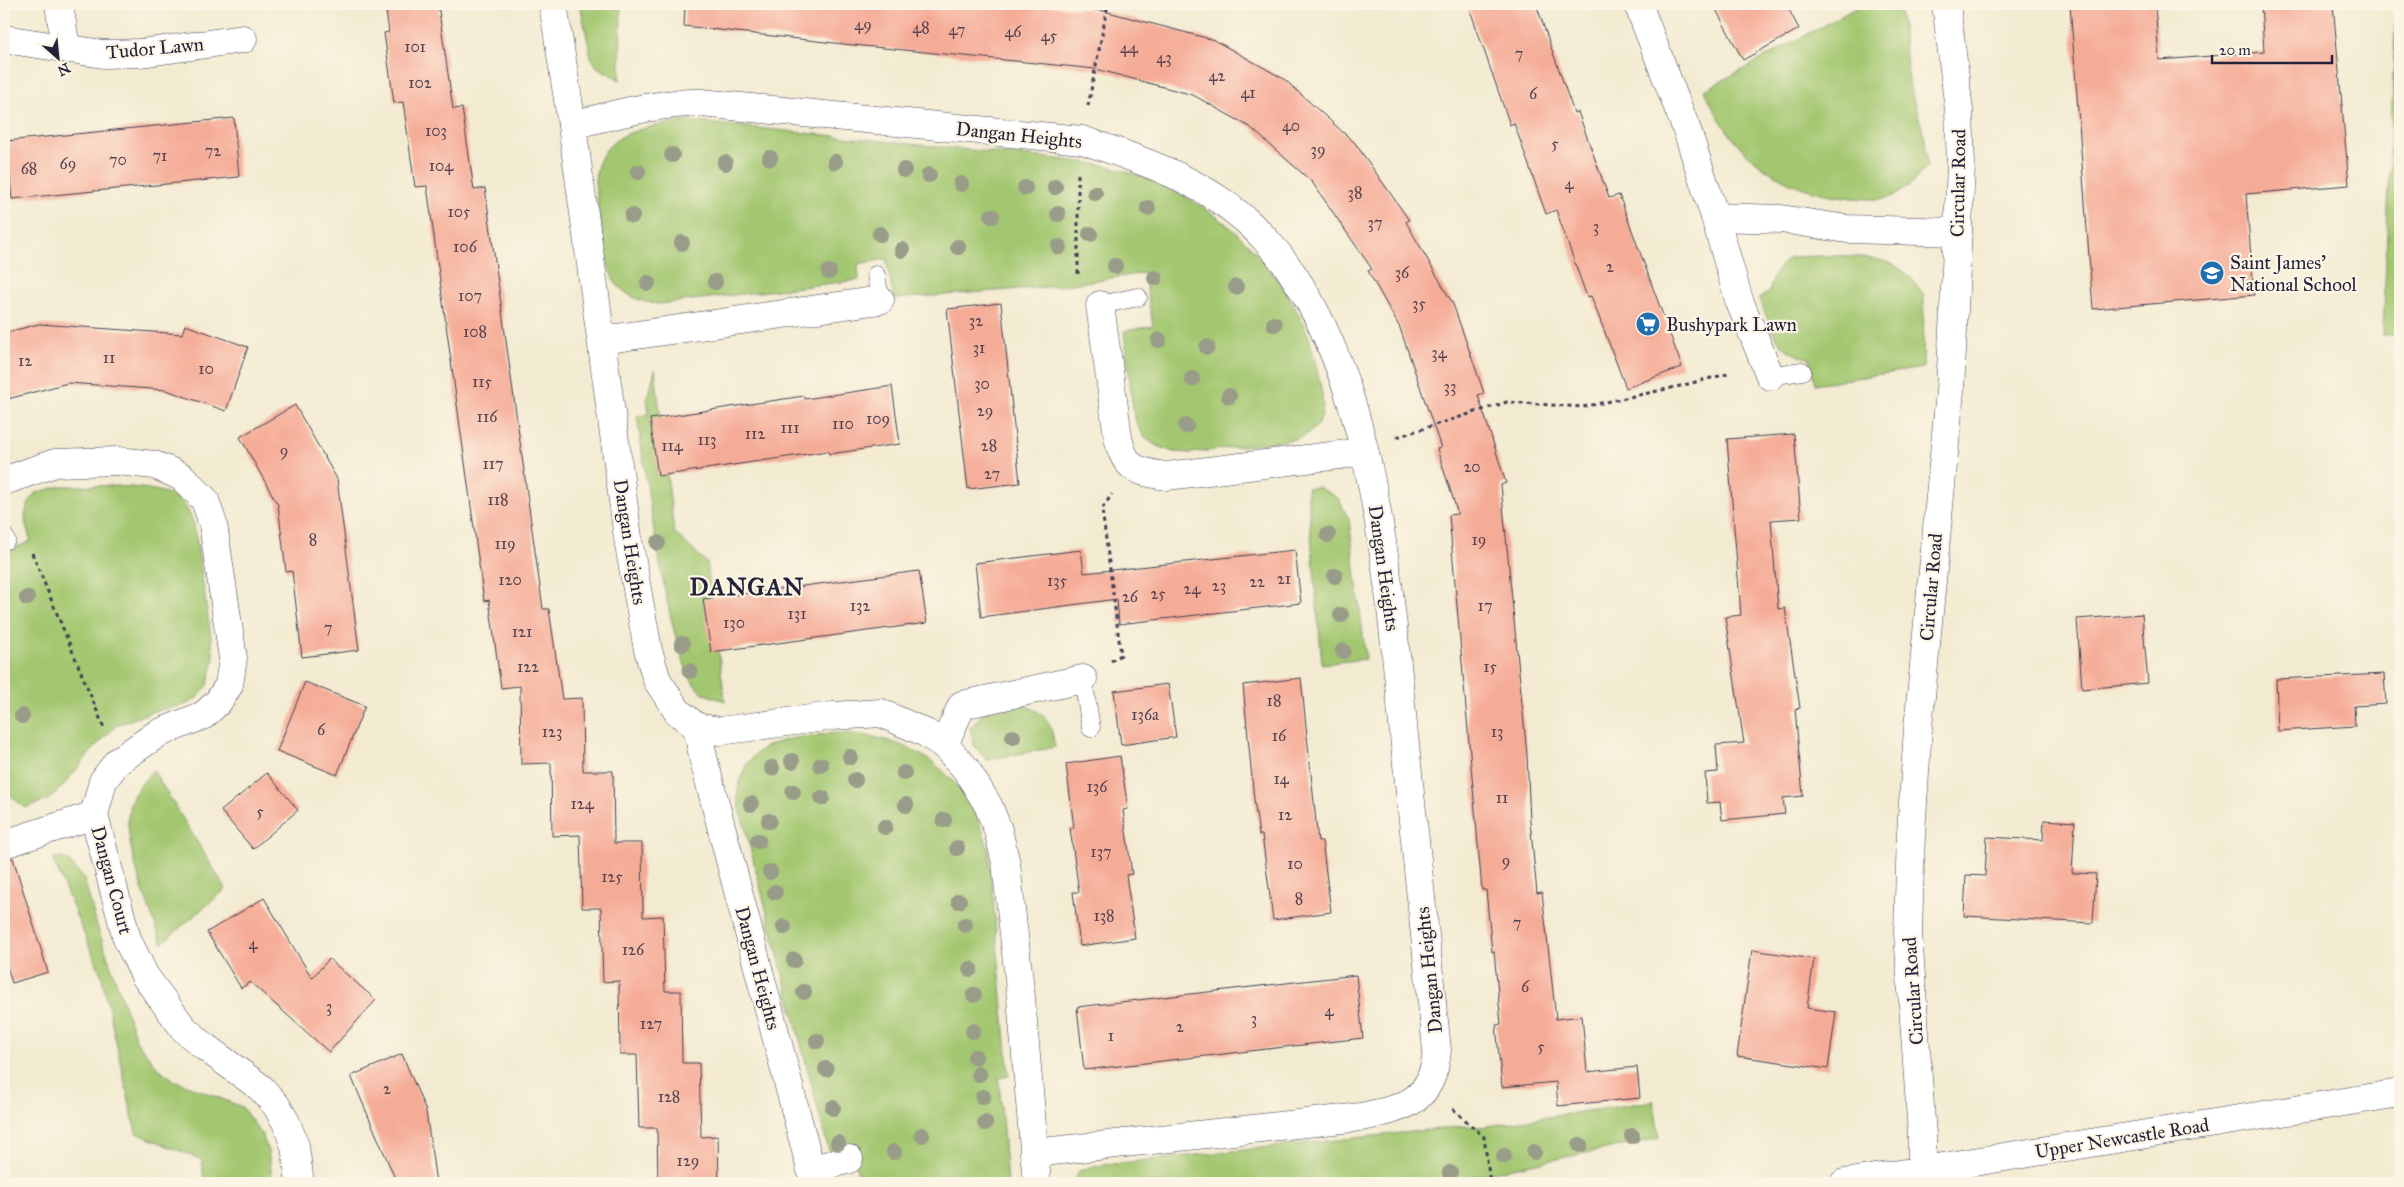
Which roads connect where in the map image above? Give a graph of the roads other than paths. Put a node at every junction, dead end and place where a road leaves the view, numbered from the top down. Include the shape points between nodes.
1 (59, 4) edge
2 (553, 4) edge
3 (1638, 4) edge
4 (1946, 4) edge
5 (4, 39) edge
6 (243, 39) dead end
7 (66, 49) junction
8 (572, 125) junction
9 (1715, 217) junction
10 (1958, 232) junction
11 (878, 288) dead end
12 (1138, 297) dead end
13 (1100, 304) joint
14 (602, 340) junction
15 (1767, 369) joint
16 (1802, 372) dead end
17 (1364, 452) junction
18 (4, 481) edge
19 (1083, 679) joint
20 (697, 728) junction
21 (1091, 728) dead end
22 (944, 745) junction
23 (94, 815) junction
24 (4, 844) edge
25 (2400, 1093) edge
26 (1034, 1153) junction
27 (849, 1159) dead end
28 (1922, 1171) junction
29 (300, 1183) edge
30 (1037, 1183) edge
31 (1844, 1183) edge

1 - 7 street
2 - 8 street, Dangan Heights
3 - 9 street via 1688,134
4 - 10 street, Circular Road via 1959,110
5 - 7 street, Tudor Lawn
6 - 7 street, Tudor Lawn via 141,53 103,54
8 - 14 street, Dangan Heights
8 - 17 street, Dangan Heights via 642,108 701,103 1082,140 1141,160 1187,180 1232,208 1267,240 1304,292 1326,332
9 - 10 street via 1781,219 1847,229
9 - 15 street via 1739,300
10 - 28 street, Circular Road via 1950,390 1920,699 1911,833 1908,933
11 - 14 street
12 - 13 lane
13 - 17 street via 1120,450 1129,465 1151,474 1167,476
14 - 20 street, Dangan Heights via 629,545 648,650 664,692 678,712
15 - 16 lane
17 - 26 street, Dangan Heights via 1380,537 1395,650 1437,1050 1435,1069 1427,1086 1416,1100 1403,1107 1361,1117
18 - 23 street, Dangan Court via 55,463 118,461 154,465 182,477 205,500 213,524 233,658 229,685 218,702 204,714 157,734 117,762 103,781
19 - 21 lane
19 - 22 street via 962,704
20 - 22 street via 720,731 881,713 926,733
20 - 27 street, Dangan Heights via 811,1170
22 - 26 street via 960,762 988,805 1006,863
23 - 24 street
23 - 29 street, Dangan Court via 127,939 145,976 189,1033 243,1073 272,1101 286,1122 295,1146
25 - 28 street, Upper Newcastle Road
26 - 30 street
28 - 31 street, Upper Newcastle Road

